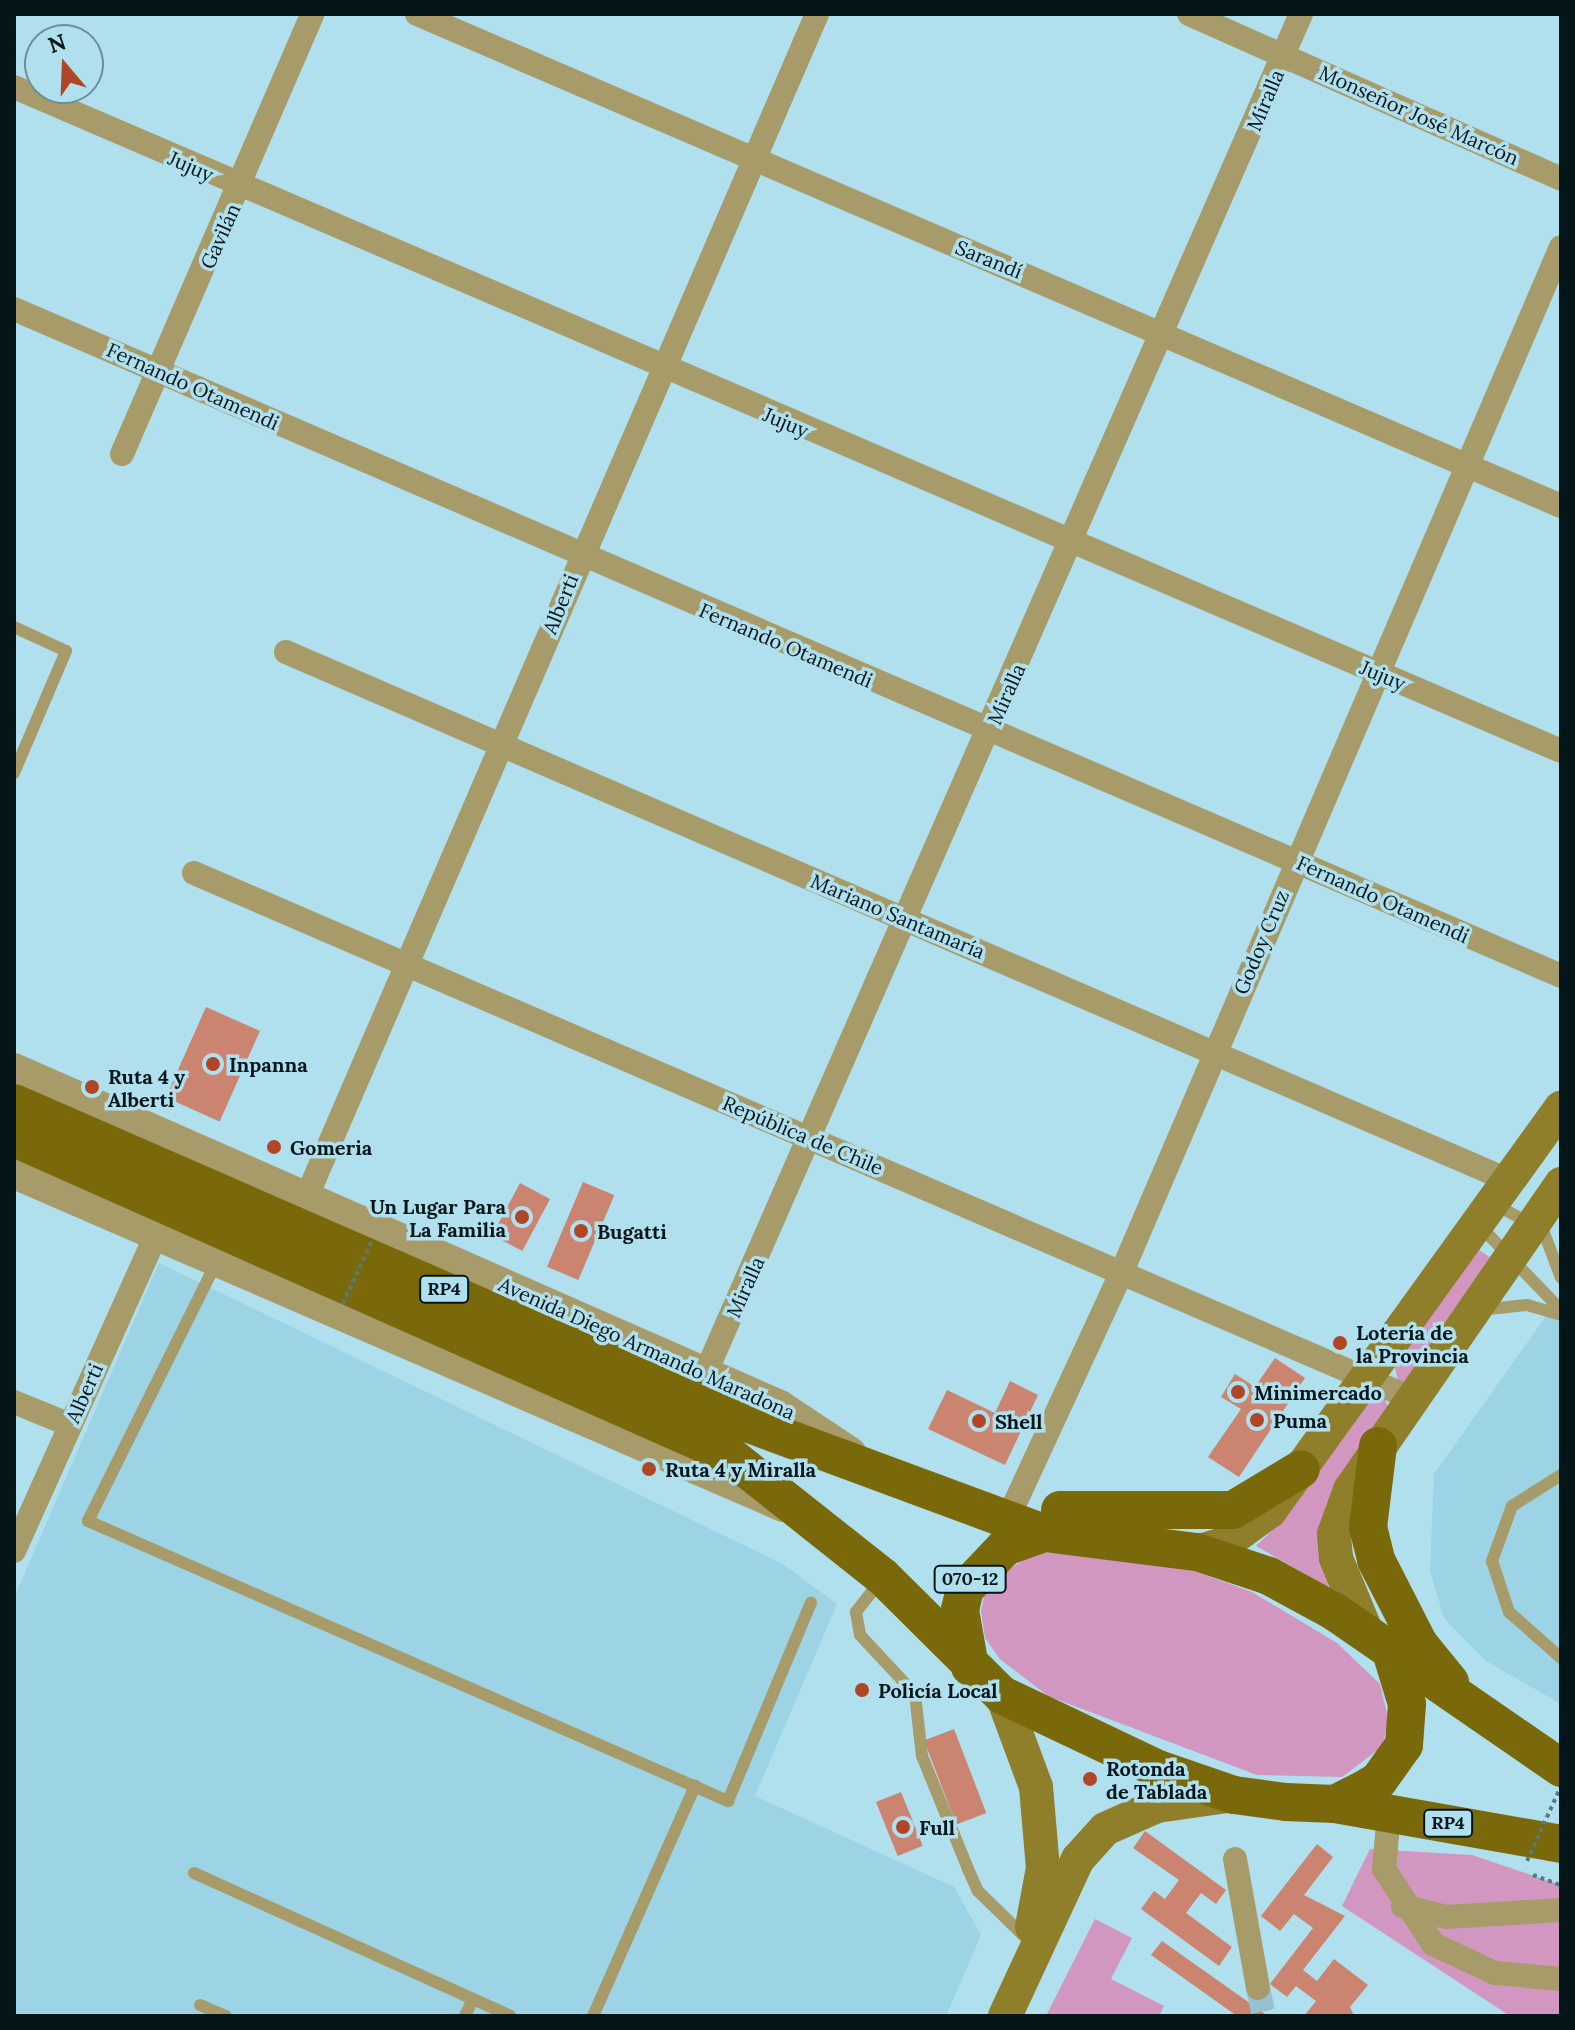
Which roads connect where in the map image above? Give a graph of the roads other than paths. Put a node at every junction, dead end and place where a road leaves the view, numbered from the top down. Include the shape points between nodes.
1 (312, 14) edge
2 (417, 14) edge
3 (817, 14) edge
4 (1189, 14) edge
5 (1301, 14) edge
6 (1284, 55) junction
7 (14, 87) edge
8 (753, 162) junction
9 (1561, 179) edge
10 (241, 188) junction
11 (1561, 247) edge
12 (14, 309) edge
13 (1166, 332) junction
14 (664, 369) junction
15 (160, 371) junction
16 (122, 454) dead end
17 (1468, 465) junction
18 (1561, 506) edge
19 (1072, 546) junction
20 (579, 557) junction
21 (14, 627) edge
22 (286, 652) dead end
23 (1375, 672) junction
24 (989, 731) junction
25 (503, 746) junction
26 (1561, 751) edge
27 (14, 773) edge
28 (1295, 860) junction
29 (194, 873) dead end
30 (909, 920) junction
31 (406, 965) junction
32 (1561, 976) edge
33 (1215, 1050) junction
34 (14, 1068) edge
35 (14, 1103) edge
36 (1561, 1108) edge
37 (14, 1138) edge
38 (812, 1139) junction
39 (14, 1174) edge
40 (1561, 1184) edge
41 (307, 1196) junction
42 (1494, 1203) junction
43 (1534, 1222) junction
44 (156, 1235) junction
45 (1510, 1256) junction
46 (216, 1263) junction
47 (1121, 1274) junction
48 (1561, 1278) edge
49 (1472, 1311) junction
50 (1561, 1313) edge
51 (706, 1372) junction
52 (1365, 1380) junction
53 (1411, 1398) junction
54 (14, 1402) edge
55 (70, 1425) junction
56 (1378, 1446) junction
57 (1301, 1469) junction
58 (885, 1472) junction
59 (1561, 1475) edge
60 (1015, 1503) junction
61 (816, 1521) junction
62 (1044, 1533) junction
63 (14, 1551) edge
64 (1197, 1552) junction
65 (883, 1577) junction
66 (811, 1603) dead end
67 (1399, 1652) junction
68 (1561, 1658) edge
69 (970, 1667) junction
70 (1002, 1695) junction
71 (1561, 1768) edge
72 (695, 1786) junction
73 (1234, 1795) junction
74 (1335, 1804) junction
75 (1389, 1813) junction
76 (1561, 1844) edge
77 (1235, 1859) dead end
78 (194, 1873) dead end
79 (1403, 1906) junction
80 (1561, 1910) edge
81 (1028, 1940) junction
82 (1561, 1979) edge
83 (1258, 1988) tunnel mouth
84 (473, 1999) junction
85 (1010, 2004) edge
86 (200, 2005) dead end
87 (226, 2016) edge
88 (465, 2016) edge
89 (510, 2016) edge
90 (593, 2016) edge

1 - 10 street, Gavilán
2 - 8 street, Sarandí
3 - 8 street, Alberti
4 - 6 street, Monseñor José Marcón
5 - 6 street, Miralla
6 - 9 street, Monseñor José Marcón
6 - 13 street, Miralla
7 - 10 street, Jujuy
8 - 13 street, Sarandí
8 - 14 street, Alberti
10 - 14 street, Jujuy
10 - 15 street, Gavilán
11 - 17 street, Godoy Cruz
12 - 15 street, Fernando Otamendi
13 - 17 street, Sarandí
13 - 19 street, Miralla
14 - 19 street, Jujuy
14 - 20 street, Alberti
15 - 16 street, Gavilán
15 - 20 street, Fernando Otamendi
17 - 18 street, Sarandí
17 - 23 street, Godoy Cruz
19 - 23 street, Jujuy
19 - 24 street, Miralla
20 - 24 street, Fernando Otamendi
20 - 25 street, Alberti
21 - 27 lane via 66,651
22 - 25 street, Mariano Santamaría
23 - 26 street, Jujuy
23 - 28 street, Godoy Cruz
24 - 28 street, Fernando Otamendi
24 - 30 street, Miralla
25 - 30 street, Mariano Santamaría
25 - 31 street, Alberti
28 - 32 street, Fernando Otamendi
28 - 33 street, Godoy Cruz
29 - 31 street, República de Chile
30 - 33 street, Mariano Santamaría
30 - 38 street, Miralla
31 - 38 street, República de Chile
31 - 41 street, Alberti
33 - 42 street, Mariano Santamaría
33 - 47 street, Godoy Cruz
34 - 41 street, Avenida Diego Armando Maradona
35 - 58 main road, Avenida Diego Armando Maradona / RP4 via 752,1425
36 - 42 main road
37 - 61 main road, RP4 via 705,1443
38 - 47 street, República de Chile
38 - 51 street, Miralla
39 - 44 street
40 - 43 main road
41 - 51 street, Avenida Diego Armando Maradona
42 - 43 lane
42 - 45 lane
42 - 52 main road
43 - 45 main road
43 - 48 lane
44 - 46 street
44 - 55 street, Alberti
45 - 49 main road
45 - 50 lane
46 - 61 street
46 - 72 lane via 88,1521
47 - 52 street, República de Chile
47 - 60 street, Godoy Cruz
49 - 50 lane via 1527,1305
49 - 53 main road
51 - 58 street, Avenida Diego Armando Maradona via 780,1405
52 - 53 street, República de Chile
52 - 57 main road
53 - 56 main road
54 - 55 street
55 - 63 street, Alberti
56 - 67 main road via 1368,1527
56 - 67 main road via 1350,1490 1334,1534 1346,1590
57 - 60 main road via 1233,1510 1078,1512
57 - 64 main road via 1252,1527
58 - 60 main road
58 - 62 main road, Avenida Diego Armando Maradona / RP4
59 - 68 lane via 1512,1506 1492,1561 1509,1612
61 - 65 main road, RP4
62 - 64 main road, RP4
62 - 69 main road, 070-12 via 1005,1547 974,1572 960,1610
64 - 67 main road, RP4 via 1269,1576
65 - 69 main road, RP4
65 - 81 lane via 856,1612 860,1635 915,1694 922,1756 978,1891
66 - 72 lane via 728,1801
67 - 71 main road, RP4 via 1477,1715
67 - 74 main road via 1408,1721 1404,1745 1379,1780
69 - 70 main road, RP4
70 - 73 main road, RP4 via 1102,1748
70 - 81 main road via 1026,1753 1041,1828 1043,1868
72 - 90 lane
73 - 74 main road, RP4
73 - 85 main road via 1157,1806 1105,1829 1078,1859
74 - 75 main road, RP4
75 - 76 main road, RP4
75 - 79 street via 1382,1857
77 - 83 street
78 - 84 lane
79 - 80 street via 1446,1917
79 - 82 street via 1452,1958 1519,1978
81 - 85 main road
84 - 88 lane
84 - 89 lane
86 - 87 lane

